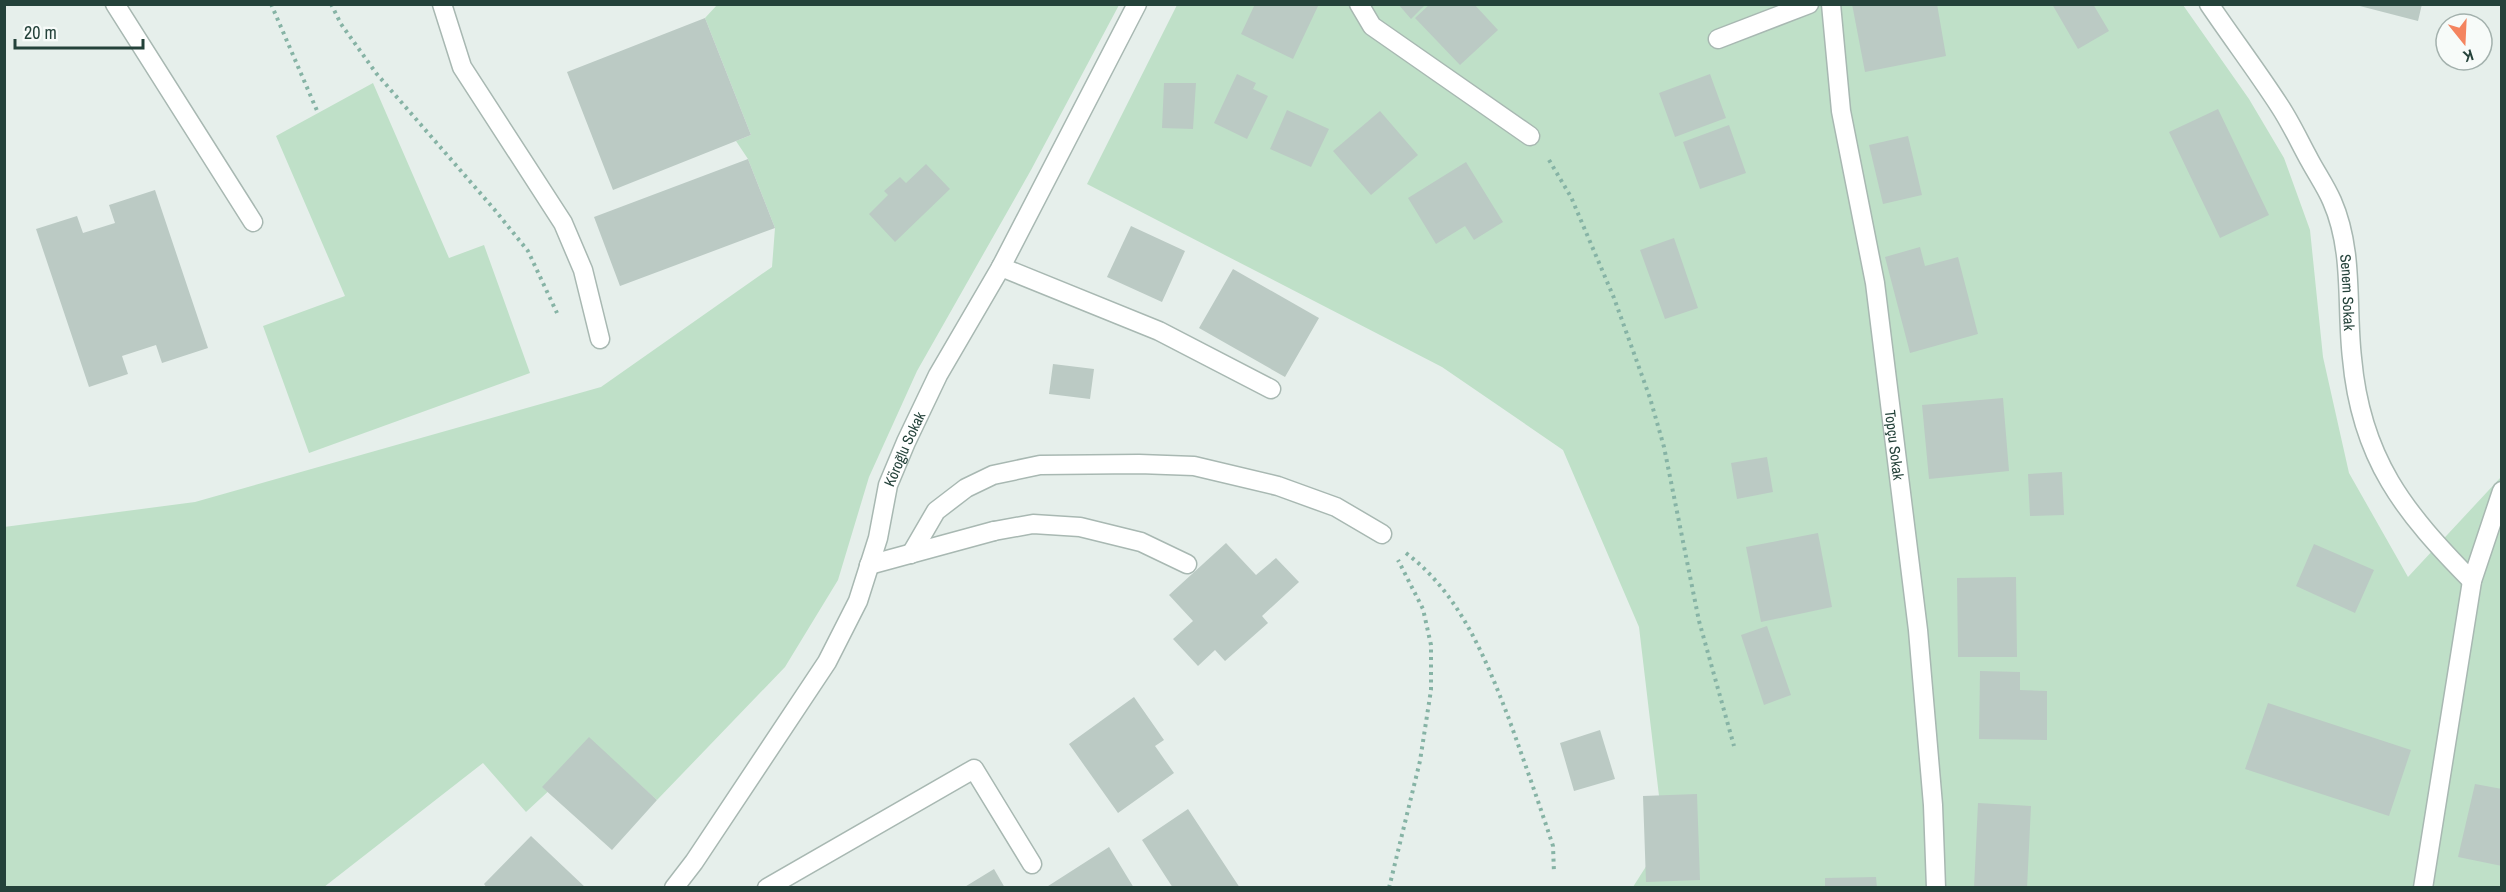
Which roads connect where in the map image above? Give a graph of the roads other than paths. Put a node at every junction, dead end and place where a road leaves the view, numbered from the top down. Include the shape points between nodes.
1 (115, 4) edge
2 (442, 4) edge
3 (1137, 4) edge
4 (1359, 4) edge
5 (1809, 4) edge
6 (1832, 4) edge
7 (2209, 4) edge
8 (1718, 39) dead end
9 (1530, 136) road end
10 (253, 222) dead end
11 (1001, 267) junction
12 (600, 339) dead end
13 (1271, 389) dead end
14 (2502, 491) edge
15 (1382, 534) road end
16 (911, 554) junction
17 (1187, 564) dead end
18 (869, 565) junction
19 (2472, 581) junction
20 (1032, 864) dead end
21 (674, 888) edge
22 (767, 888) edge
23 (1936, 888) edge
24 (2423, 888) edge

1 - 10 street
2 - 12 street via 462,67 563,223 583,270
3 - 11 street, Köroğlu Sokak
4 - 9 street via 1372,26
5 - 8 street
6 - 23 street, Topçu Sokak via 1841,111 1875,283 1917,618
7 - 19 street, Senem Sokak via 2281,107 2332,201 2348,262 2357,392 2379,464 2426,534
11 - 13 street via 1159,332
11 - 18 street, Köroğlu Sokak via 938,375 906,442 888,485
14 - 19 street
15 - 16 street via 1336,507 1278,486 1194,466 1040,465 993,475 966,488 936,511
16 - 17 street via 1033,524 1080,527 1140,542
16 - 18 street
18 - 21 street, Köroğlu Sokak via 858,602 827,662
19 - 24 street
20 - 22 street via 974,769

